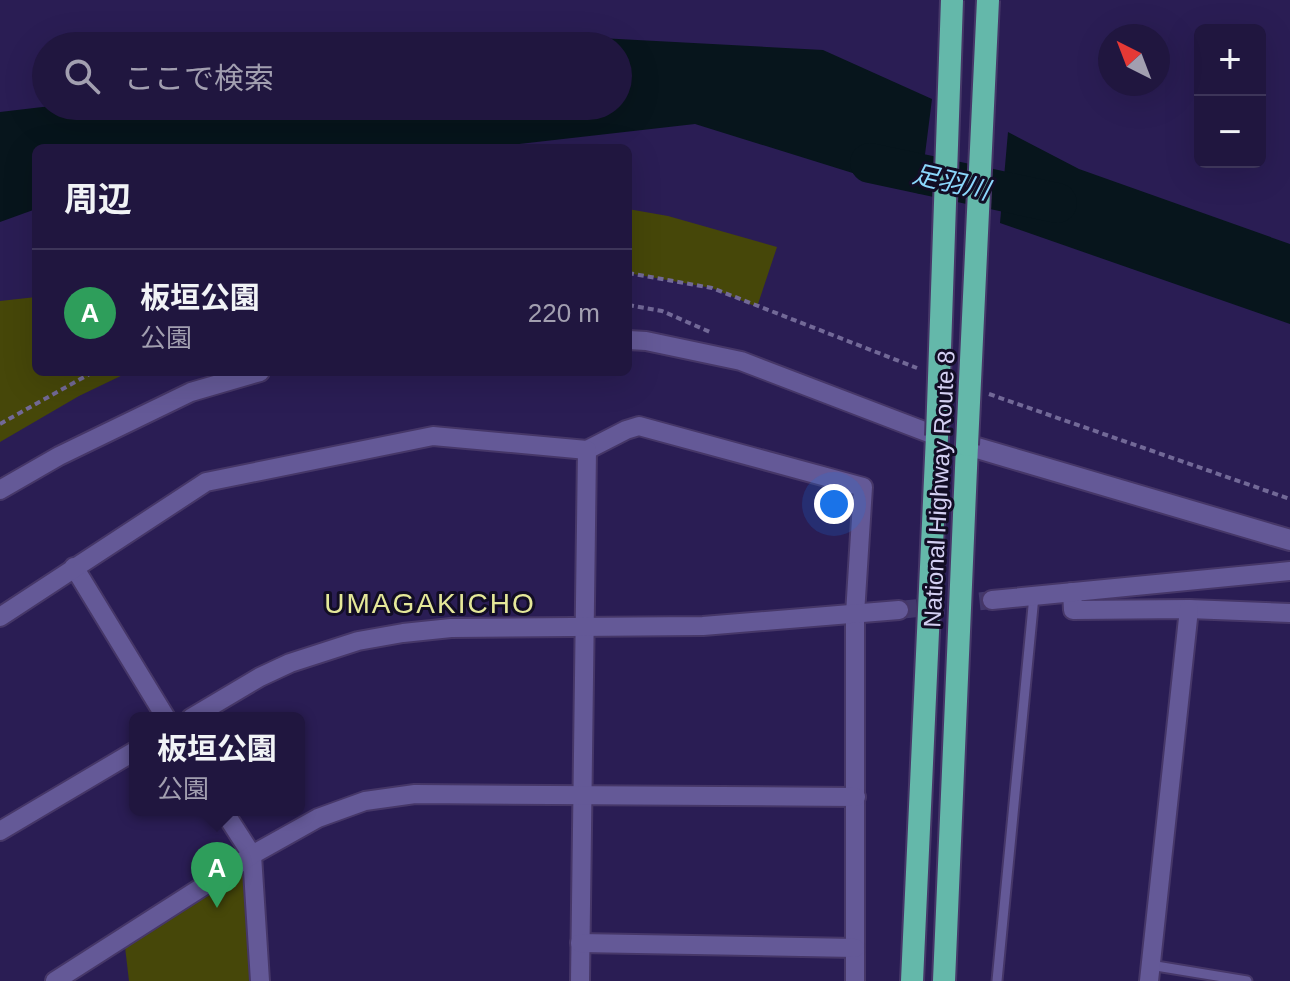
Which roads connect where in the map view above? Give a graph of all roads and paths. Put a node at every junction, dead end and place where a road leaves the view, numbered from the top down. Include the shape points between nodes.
1 (952, 0) edge
2 (988, 0) edge
3 (632, 306) edge
4 (632, 340) edge
5 (741, 361) junction
6 (86, 376) edge
7 (246, 376) edge
8 (0, 424) edge
9 (937, 436) junction
10 (967, 445) junction
11 (587, 450) junction
12 (0, 490) edge
13 (1290, 540) edge
14 (74, 567) junction
15 (1290, 571) edge
16 (1072, 592) junction
17 (1034, 596) junction
18 (992, 600) tunnel mouth
19 (1189, 609) junction
20 (899, 610) tunnel mouth
21 (1290, 613) edge
22 (855, 614) junction
23 (0, 617) edge
24 (584, 627) junction
25 (162, 712) edge
26 (201, 712) edge
27 (129, 755) edge
28 (581, 795) junction
29 (856, 797) junction
30 (227, 816) edge
31 (0, 831) edge
32 (252, 855) junction
33 (580, 943) junction
34 (855, 948) junction
35 (1150, 973) edge
36 (55, 981) edge
37 (260, 981) edge
38 (580, 981) edge
39 (855, 981) edge
40 (912, 981) edge
41 (944, 981) edge
42 (997, 981) edge
43 (1247, 981) edge

1 - 9 highway, National Highway Route 8, bridge
2 - 10 highway, National Highway Route 8, bridge
3 - 5 path via 662,311 709,332
4 - 5 street
5 - 9 street
6 - 8 path
7 - 12 street via 191,392
9 - 40 highway, National Highway Route 8
10 - 13 street
10 - 41 highway, National Highway Route 8
11 - 14 street via 433,436 206,482
11 - 22 street via 639,426 863,487
11 - 24 street
14 - 23 street
14 - 25 street
15 - 16 street
16 - 17 street
16 - 19 street via 1073,610
17 - 18 street
17 - 42 lane
19 - 21 street
19 - 35 street
20 - 22 street
22 - 24 street via 703,626
22 - 29 street
24 - 26 street via 451,628 358,641 290,663
24 - 28 street
27 - 31 street
28 - 29 street
28 - 32 street via 415,794 365,801 318,818
28 - 33 street
29 - 34 street
30 - 32 street
32 - 36 street
32 - 37 street
33 - 34 street
33 - 38 street
34 - 39 street
35 - 43 lane

